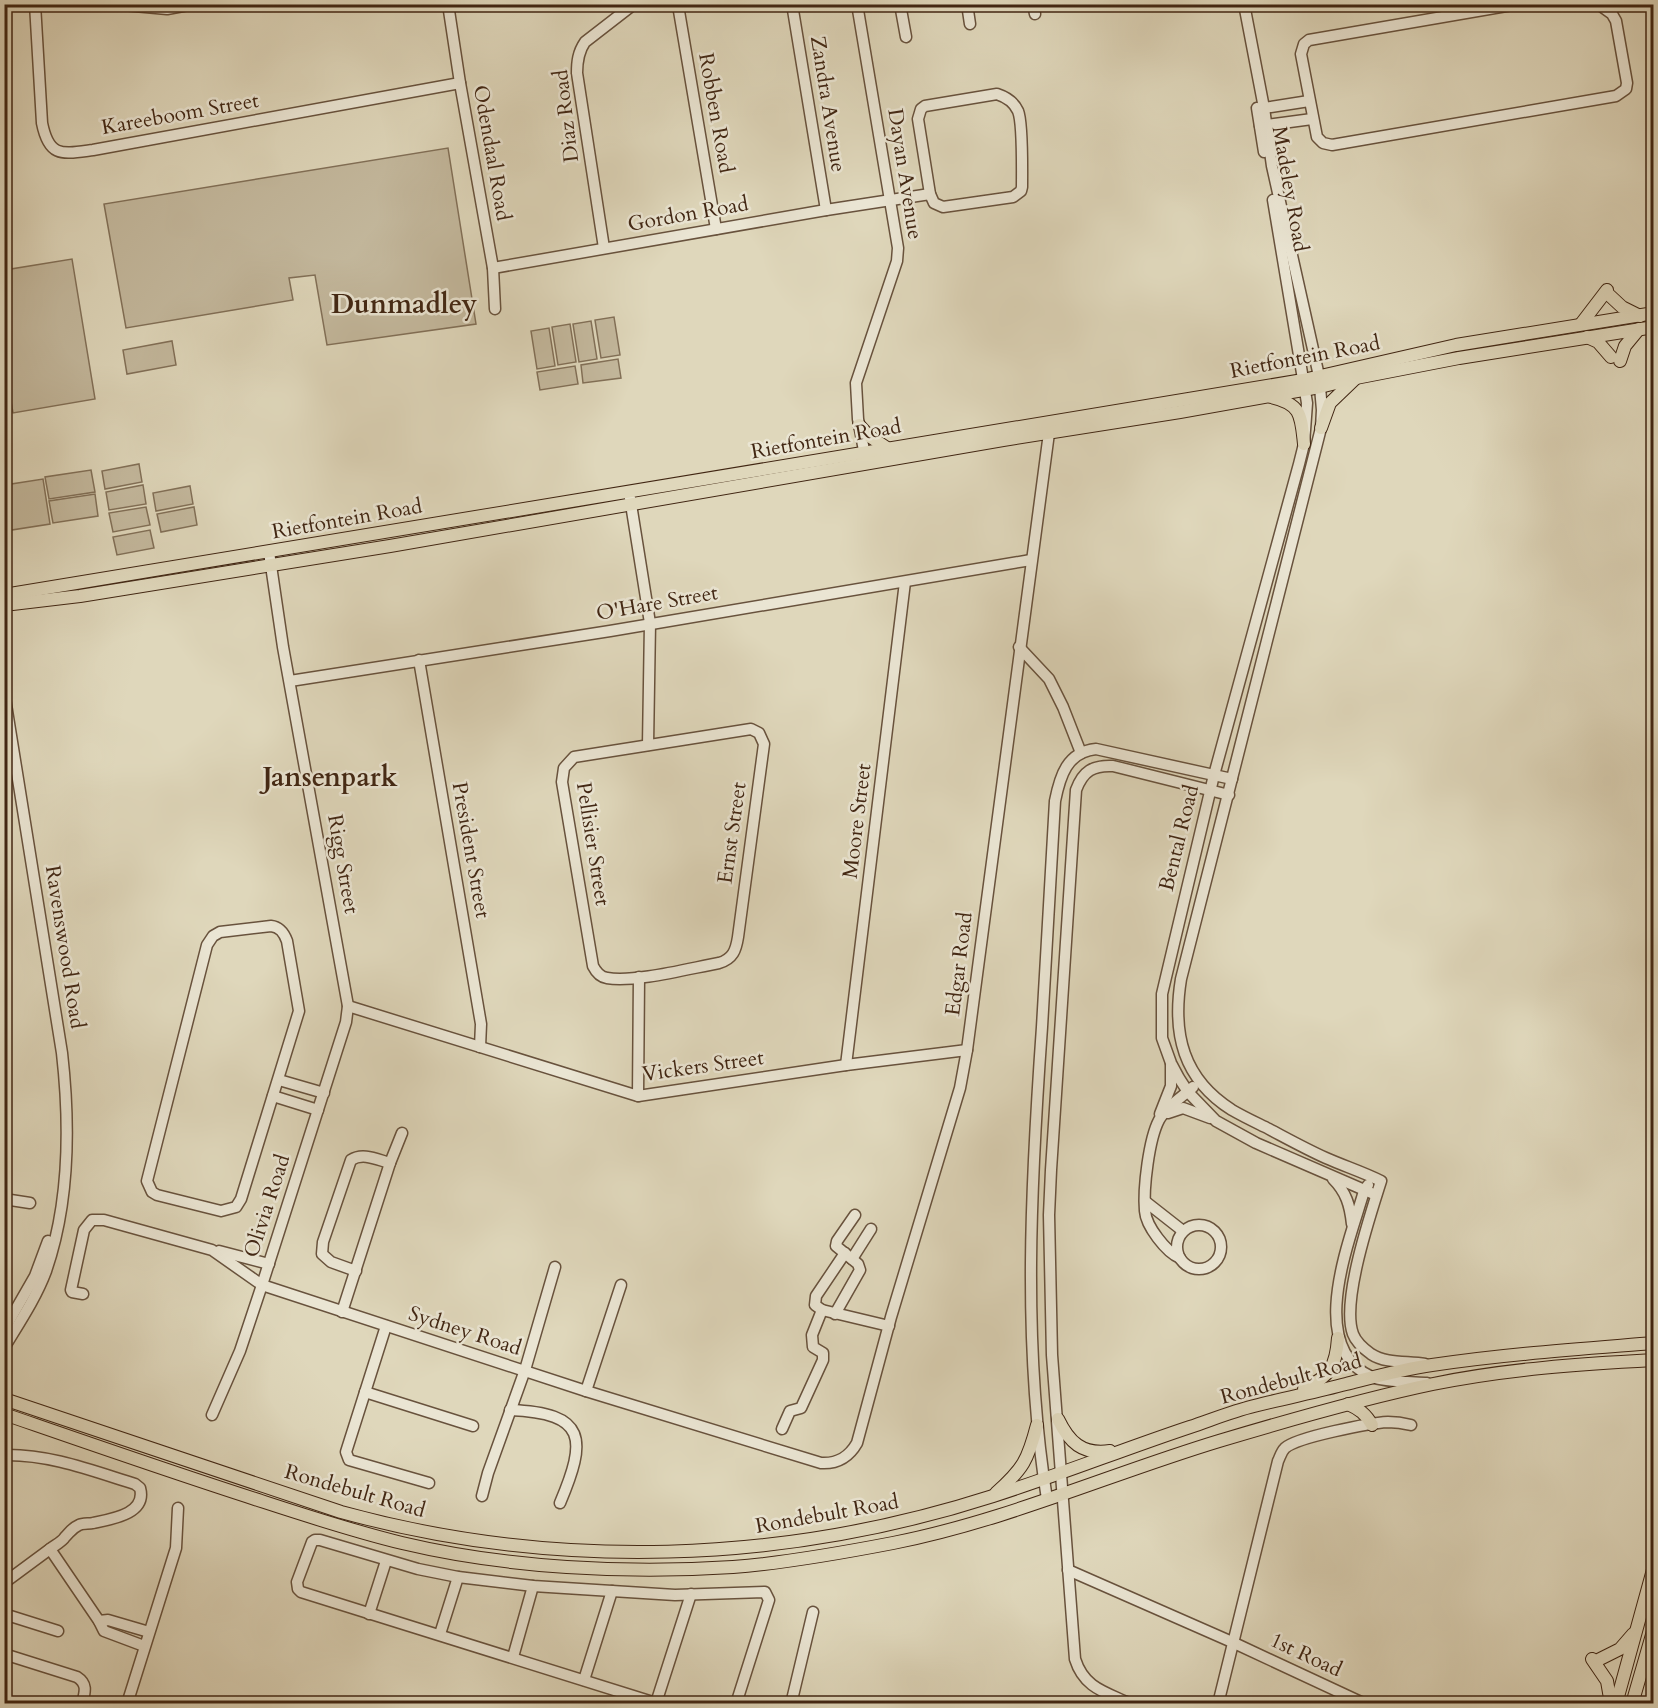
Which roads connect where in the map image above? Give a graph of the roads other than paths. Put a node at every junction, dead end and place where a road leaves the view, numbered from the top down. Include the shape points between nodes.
1 (35, 4) edge
2 (112, 4) edge
3 (194, 4) edge
4 (448, 4) edge
5 (634, 4) edge
6 (676, 4) edge
7 (792, 4) edge
8 (857, 4) edge
9 (900, 4) edge
10 (967, 4) edge
11 (1240, 4) edge
12 (1244, 4) edge
13 (1518, 4) edge
14 (1598, 4) edge
15 (970, 24) dead end
16 (906, 37) dead end
17 (460, 83) junction
18 (1309, 102) junction
19 (1261, 109) junction
20 (1312, 119) junction
21 (1264, 126) junction
22 (930, 194) junction
23 (890, 200) junction
24 (826, 210) junction
25 (716, 229) junction
26 (604, 248) junction
27 (493, 268) junction
28 (495, 309) dead end
29 (1653, 313) edge
30 (1640, 316) junction
31 (1581, 324) junction
32 (1653, 327) edge
33 (1639, 329) junction
34 (1587, 337) junction
35 (1356, 378) junction
36 (1319, 381) junction
37 (1304, 385) junction
38 (1270, 396) junction
39 (859, 425) junction
40 (1321, 428) junction
41 (1048, 433) junction
42 (1304, 444) junction
43 (888, 448) junction
44 (866, 458) junction
45 (688, 488) junction
46 (629, 491) junction
47 (631, 504) junction
48 (387, 531) junction
49 (390, 546) junction
50 (270, 559) junction
51 (1031, 560) junction
52 (905, 582) junction
53 (4, 595) edge
54 (4, 606) edge
55 (650, 623) junction
56 (1020, 647) junction
57 (419, 660) junction
58 (290, 681) junction
59 (4, 692) edge
60 (648, 745) junction
61 (1081, 753) junction
62 (1214, 775) junction
63 (1232, 779) junction
64 (1211, 790) junction
65 (1229, 795) junction
66 (639, 977) junction
67 (348, 1006) junction
68 (480, 1047) junction
69 (968, 1050) junction
70 (1171, 1063) junction
71 (846, 1065) junction
72 (279, 1080) junction
73 (1200, 1082) junction
74 (1188, 1092) junction
75 (324, 1093) junction
76 (273, 1096) junction
77 (638, 1096) junction
78 (318, 1110) junction
79 (1160, 1118) junction
80 (1216, 1121) junction
81 (402, 1133) dead end
82 (390, 1163) junction
83 (1328, 1173) junction
84 (1377, 1179) junction
85 (1364, 1191) junction
86 (1376, 1195) junction
87 (4, 1199) edge
88 (1146, 1202) junction
89 (30, 1203) dead end
90 (60, 1210) junction
91 (855, 1215) dead end
92 (871, 1229) dead end
93 (1353, 1230) junction
94 (1183, 1231) junction
95 (212, 1250) junction
96 (849, 1256) junction
97 (1180, 1258) junction
98 (269, 1264) junction
99 (555, 1268) dead end
100 (356, 1271) junction
101 (262, 1285) junction
102 (621, 1285) dead end
103 (83, 1294) dead end
104 (822, 1310) junction
105 (342, 1312) junction
106 (835, 1314) junction
107 (386, 1326) junction
108 (889, 1326) junction
109 (4, 1330) edge
110 (1338, 1338) junction
111 (1653, 1343) edge
112 (4, 1348) edge
113 (1651, 1362) edge
114 (1428, 1365) junction
115 (525, 1370) junction
116 (1373, 1378) junction
117 (1434, 1384) junction
118 (4, 1391) edge
119 (586, 1391) junction
120 (365, 1392) junction
121 (1287, 1398) junction
122 (4, 1399) edge
123 (20, 1404) junction
124 (1348, 1404) junction
125 (510, 1410) junction
126 (4, 1414) edge
127 (212, 1415) dead end
128 (1058, 1419) junction
129 (1037, 1425) junction
130 (1372, 1425) junction
131 (1411, 1425) dead end
132 (473, 1426) dead end
133 (782, 1429) dead end
134 (1122, 1450) junction
135 (4, 1455) edge
136 (821, 1463) joint
137 (1061, 1474) junction
138 (1044, 1479) junction
139 (429, 1483) dead end
140 (1064, 1494) junction
141 (482, 1496) dead end
142 (990, 1497) junction
143 (1047, 1499) junction
144 (560, 1503) dead end
145 (178, 1508) dead end
146 (50, 1549) junction
147 (386, 1561) junction
148 (1653, 1566) edge
149 (1068, 1570) junction
150 (458, 1576) junction
151 (4, 1583) edge
152 (533, 1586) junction
153 (612, 1591) junction
154 (691, 1594) junction
155 (813, 1612) dead end
156 (4, 1614) edge
157 (369, 1614) junction
158 (99, 1621) junction
159 (1653, 1628) edge
160 (1636, 1630) junction
161 (58, 1631) dead end
162 (149, 1632) junction
163 (440, 1634) junction
164 (1232, 1642) junction
165 (144, 1646) junction
166 (4, 1654) edge
167 (513, 1657) junction
168 (584, 1680) junction
169 (658, 1703) edge
170 (82, 1704) edge
171 (127, 1704) edge
172 (736, 1704) edge
173 (790, 1704) edge
174 (1131, 1704) edge
175 (1218, 1704) edge
176 (1365, 1704) edge
177 (1614, 1704) edge
178 (1632, 1704) edge

1 - 17 street, Kareeboom Street via 42,123 46,141 58,151 93,150
2 - 3 street via 167,9
4 - 17 street, Odendaal Road
5 - 26 street, Diaz Road via 585,42 578,62
6 - 25 street, Robben Road
7 - 24 street, Zandra Avenue
8 - 23 street, Dayan Avenue
9 - 16 street
10 - 15 street
11 - 19 street, Madeley Road
12 - 19 street, Madeley Road
13 - 18 street via 1309,40 1301,54
14 - 20 street via 1615,17 1618,26 1627,83 1626,89 1616,96 1332,145 1317,137
17 - 27 street, Odendaal Road
18 - 19 street
18 - 20 street
19 - 21 street, Madeley Road
20 - 21 street
21 - 36 street, Madeley Road
21 - 37 street, Madeley Road
22 - 22 street via 918,119 921,109 997,94 1014,103 1019,116 1022,187 1017,195 943,207 934,203
22 - 23 street, Gordon Road
23 - 24 street, Gordon Road
23 - 39 street, Dayan Avenue via 897,261 859,370 855,394
24 - 25 street, Gordon Road
25 - 26 street, Gordon Road
26 - 27 street, Gordon Road
27 - 28 street, Odendaal Road
29 - 30 main road, Rietfontein Road
30 - 31 main road, Rietfontein Road
30 - 31 main road via 1622,307 1607,292
31 - 36 main road, Rietfontein Road via 1456,345
32 - 33 main road, Rietfontein Road
33 - 34 main road, Rietfontein Road
33 - 34 main road via 1615,359
34 - 35 main road, Rietfontein Road
35 - 36 main road, Rietfontein Road
35 - 40 main road via 1330,403
36 - 37 main road, Rietfontein Road
36 - 40 street, Bental Road
37 - 38 main road, Rietfontein Road
37 - 42 street, Bental Road
37 - 43 main road, Rietfontein Road
38 - 41 main road, Rietfontein Road
38 - 42 main road via 1287,401 1299,412
39 - 43 main road
39 - 44 street, Dayan Avenue
40 - 63 street, Bental Road
41 - 44 main road, Rietfontein Road
41 - 51 street, Edgar Road
42 - 62 street, Bental Road
43 - 44 main road, Rietfontein Road
44 - 45 main road, Rietfontein Road
45 - 46 main road, Rietfontein Road
45 - 47 main road, Rietfontein Road
46 - 47 street
46 - 48 main road, Rietfontein Road
47 - 49 main road, Rietfontein Road
47 - 55 street
48 - 49 main road
48 - 50 main road, Rietfontein Road
49 - 50 main road, Rietfontein Road
50 - 53 main road, Rietfontein Road
50 - 54 main road, Rietfontein Road
50 - 58 street, Rigg Street
51 - 52 street, O'Hare Street
51 - 56 street, Edgar Road
52 - 55 street, O'Hare Street
52 - 71 street, Moore Street
55 - 57 street, O'Hare Street
55 - 60 street
56 - 61 street via 1049,679
56 - 69 street, Edgar Road
57 - 58 street, O'Hare Street
57 - 68 street, President Street via 481,1024
58 - 67 street, Rigg Street
59 - 90 street, Ravenswood Road via 67,1095
60 - 66 street, Pellisier Street via 574,757 561,777 593,966 607,978
60 - 66 street, Ernst Street via 751,729 759,733 764,744 736,949 727,961
61 - 62 street via 1107,750
61 - 129 street via 1063,771 1055,801 1032,1172 1031,1287
62 - 63 street
62 - 64 street, Bental Road
63 - 65 street, Bental Road
64 - 65 street
64 - 70 street, Bental Road via 1162,994 1162,1038
64 - 128 street via 1113,766 1084,773 1076,790 1049,1204 1052,1355
65 - 73 street, Bental Road via 1178,998 1180,1039
66 - 77 street
67 - 68 street, Vickers Street
67 - 75 street, Olivia Road
68 - 77 street, Vickers Street
69 - 71 street, Vickers Street
69 - 108 street, Edgar Road via 951,1121
70 - 74 street, Bental Road
70 - 79 street via 1171,1086
71 - 77 street, Vickers Street
72 - 75 street
72 - 76 street
72 - 76 street via 299,1011 284,933 271,926 220,932 207,945 147,1181 152,1192 220,1211 236,1207
73 - 74 street
73 - 84 street, Bental Road via 1233,1110 1325,1158
74 - 79 street
74 - 80 street, Bental Road
75 - 78 street, Olivia Road
76 - 78 street
78 - 98 street, Olivia Road
79 - 80 street via 1183,1108
79 - 88 street via 1149,1159
80 - 83 street, Bental Road via 1256,1143
81 - 82 street
82 - 100 street
82 - 100 street via 357,1156 351,1160 326,1232 322,1254 331,1262
83 - 85 street, Bental Road
83 - 93 street via 1350,1204
84 - 85 street
84 - 86 street
85 - 86 street, Bental Road
85 - 93 street
86 - 114 street via 1353,1285 1350,1324 1360,1345 1373,1356
87 - 89 street
88 - 94 street
88 - 97 street via 1145,1212 1163,1245
90 - 109 street, Ravenswood Road via 35,1276
90 - 112 street, Ravenswood Road via 46,1272
91 - 96 street via 836,1244
92 - 96 street
93 - 110 street via 1337,1292
94 - 97 street via 1177,1241
94 - 97 street via 1195,1225 1208,1227 1218,1236 1220,1249 1215,1262 1203,1268 1190,1267
95 - 98 street
95 - 101 street, Sydney Road
95 - 103 street, Sydney Road via 92,1220 84,1230 70,1290
96 - 104 street via 816,1296 815,1305
96 - 106 street via 859,1266 859,1273
98 - 101 street, Olivia Road
99 - 115 street
100 - 105 street
101 - 105 street, Sydney Road
101 - 127 street, Olivia Road via 240,1351
102 - 119 street
104 - 106 street
104 - 133 street via 812,1340 813,1347 823,1353 823,1360 801,1408 790,1410
105 - 107 street, Sydney Road
106 - 108 street
107 - 115 street, Sydney Road
107 - 120 street
108 - 136 street, Edgar Road via 857,1443 843,1459
110 - 116 street via 1348,1357
110 - 121 main road via 1329,1372 1322,1380
111 - 114 main road, Rondebult Road
113 - 117 main road, Rondebult Road via 1522,1371
114 - 116 main road, Rondebult Road
115 - 119 street, Sydney Road
115 - 125 street
116 - 117 street
116 - 121 main road, Rondebult Road
117 - 124 main road, Rondebult Road
118 - 123 main road
119 - 136 street, Sydney Road
120 - 132 street
120 - 139 street via 346,1457
121 - 134 main road, Rondebult Road
122 - 123 main road, Rondebult Road
123 - 142 main road, Rondebult Road via 341,1512 490,1543 566,1551 652,1553 809,1540 898,1523
124 - 130 main road via 1367,1416
124 - 140 main road, Rondebult Road via 1216,1442
125 - 141 street
125 - 144 street via 543,1412 565,1423 576,1434 575,1458
126 - 143 main road, Rondebult Road via 354,1530 406,1544 570,1567 736,1567 810,1557 987,1520
128 - 134 main road via 1065,1434 1079,1446 1094,1452
128 - 137 street
129 - 138 street
129 - 142 main road via 1023,1466
130 - 131 street
130 - 164 street via 1312,1437 1281,1453
134 - 137 main road, Rondebult Road
135 - 146 street via 57,1461 140,1488 138,1505 133,1511 80,1524
137 - 138 main road, Rondebult Road
137 - 140 street
138 - 142 main road, Rondebult Road
138 - 143 street
140 - 143 main road, Rondebult Road
140 - 149 street
145 - 162 street via 176,1548
146 - 151 street
146 - 158 street
147 - 150 street
147 - 157 street
147 - 157 street via 315,1540 297,1582 301,1592
148 - 160 main road
149 - 164 street, 1st Road
149 - 174 street via 1079,1671 1088,1683
150 - 152 street
150 - 163 street
152 - 153 street
152 - 167 street
153 - 154 street
153 - 168 street
154 - 169 street
154 - 172 street via 761,1591 768,1595
155 - 173 street
156 - 161 street
157 - 163 street
158 - 162 street
158 - 165 street via 108,1634
159 - 178 main road
160 - 177 main road
160 - 177 main road via 1620,1649 1594,1660 1607,1681
162 - 165 street
163 - 167 street
164 - 175 street
164 - 176 street, 1st Road
165 - 171 street
166 - 170 street via 77,1677 85,1688
167 - 168 street
168 - 169 street

